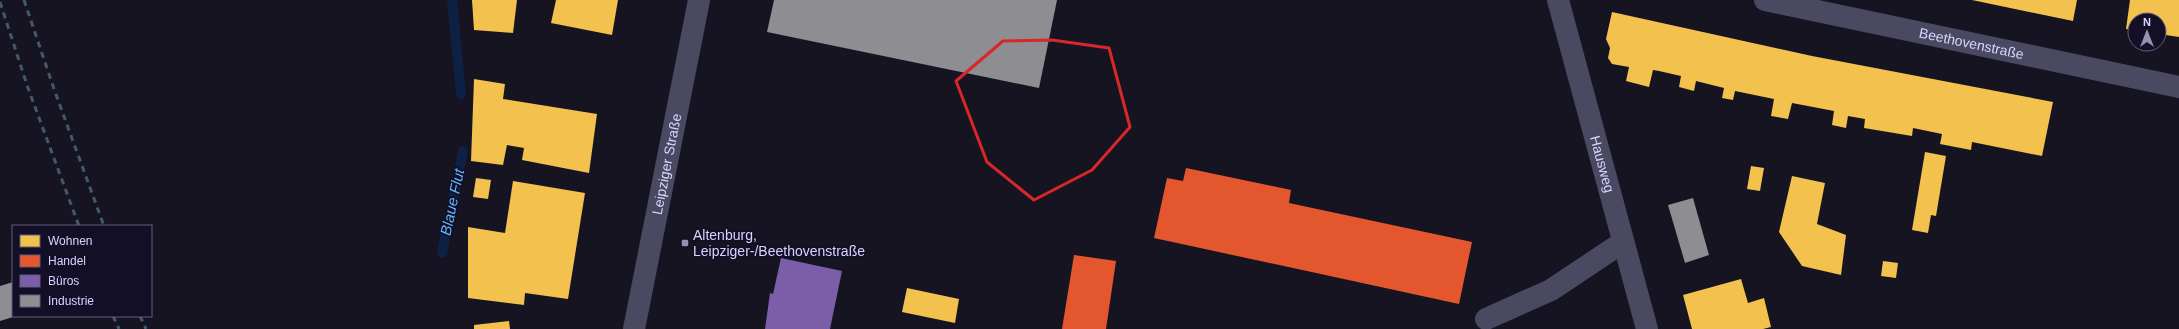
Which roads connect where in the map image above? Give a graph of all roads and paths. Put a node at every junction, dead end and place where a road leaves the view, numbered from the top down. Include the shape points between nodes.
1 (699, 0) edge
2 (1558, 0) edge
3 (1764, 0) edge
4 (2179, 87) edge
5 (1623, 242) junction
6 (1486, 320) dead end
7 (634, 329) edge
8 (1647, 329) edge

1 - 7 street, Leipziger Straße
2 - 5 street, Hausweg
3 - 4 street, Beethovenstraße
5 - 6 street via 1551,290
5 - 8 street, Hausweg

